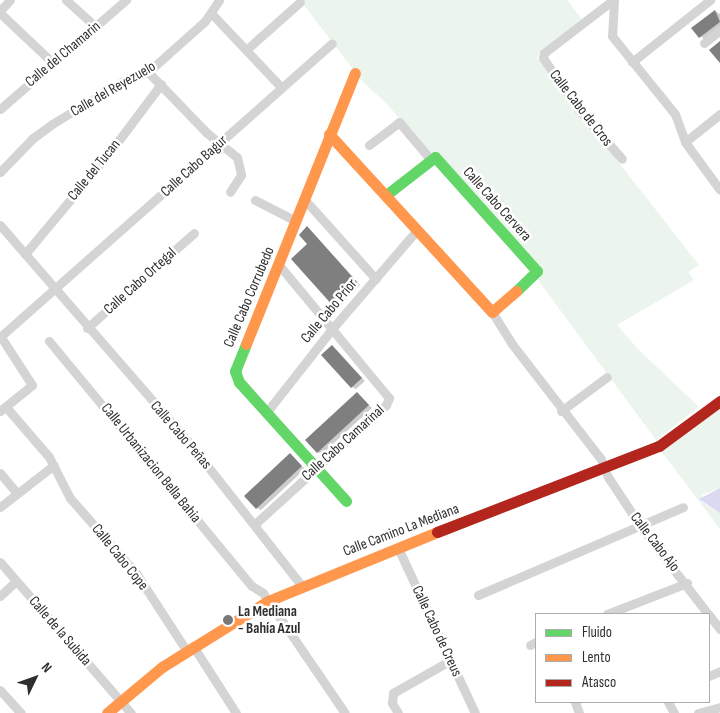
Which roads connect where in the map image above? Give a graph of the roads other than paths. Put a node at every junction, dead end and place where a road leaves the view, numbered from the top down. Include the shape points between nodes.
1 (10, 0) edge
2 (66, 0) edge
3 (126, 0) edge
4 (219, 0) edge
5 (613, 0) edge
6 (710, 0) edge
7 (300, 2) dead end
8 (0, 12) edge
9 (211, 13) junction
10 (96, 27) junction
11 (720, 30) edge
12 (332, 42) dead end
13 (704, 43) dead end
14 (246, 50) junction
15 (52, 62) junction
16 (632, 62) junction
17 (148, 72) junction
18 (355, 73) dead end
19 (161, 84) junction
20 (282, 88) junction
21 (0, 108) edge
22 (720, 114) edge
23 (330, 134) junction
24 (221, 142) junction
25 (685, 142) junction
26 (370, 145) dead end
27 (433, 159) junction
28 (622, 159) dead end
29 (0, 172) edge
30 (719, 187) edge
31 (230, 192) dead end
32 (386, 195) junction
33 (255, 200) dead end
34 (305, 200) junction
35 (296, 221) junction
36 (0, 225) edge
37 (417, 230) junction
38 (194, 233) dead end
39 (25, 254) junction
40 (279, 265) junction
41 (376, 279) junction
42 (55, 290) junction
43 (492, 312) junction
44 (87, 328) junction
45 (331, 330) junction
46 (0, 337) edge
47 (49, 341) dead end
48 (607, 377) dead end
49 (720, 401) edge
50 (3, 409) edge
51 (561, 411) junction
52 (266, 413) junction
53 (54, 465) junction
54 (604, 467) junction
55 (316, 468) junction
56 (0, 473) edge
57 (17, 493) junction
58 (346, 501) dead end
59 (0, 507) edge
60 (683, 507) dead end
61 (255, 524) junction
62 (640, 527) junction
63 (398, 548) junction
64 (0, 562) edge
65 (16, 581) junction
66 (687, 583) junction
67 (301, 585) junction
68 (478, 595) dead end
69 (0, 596) edge
70 (264, 603) junction
71 (610, 613) edge
72 (708, 613) edge
73 (710, 616) edge
74 (720, 629) edge
75 (190, 648) junction
76 (451, 660) junction
77 (0, 690) edge
78 (120, 700) junction
79 (720, 707) edge
80 (21, 713) edge
81 (107, 713) edge
82 (131, 713) edge
83 (236, 713) edge
84 (345, 713) edge
85 (398, 713) edge
86 (475, 713) edge
87 (698, 713) edge

1 - 8 street
2 - 10 street
3 - 10 street, Calle del Chamarin
4 - 9 street, Calle del Reyezuelo
5 - 16 street via 612,36
5 - 28 street, Calle Cabo de Cros via 543,56 579,110
6 - 16 street
7 - 14 street
8 - 15 street
9 - 14 street
9 - 17 street, Calle del Reyezuelo
10 - 15 street, Calle del Chamarin
11 - 13 street
12 - 20 street, Calle Cabo Bagur
14 - 20 street
15 - 21 street, Calle del Chamarin
16 - 25 street via 679,120
17 - 19 street
17 - 29 street, Calle del Reyezuelo via 123,81 52,124 33,138
18 - 23 street, Calle Cabo Corrubedo
19 - 24 street via 195,121
19 - 39 street, Calle del Tucan via 110,152
20 - 24 street, Calle Cabo Bagur
22 - 25 street
23 - 32 street
23 - 34 street, Calle Cabo Corrubedo
24 - 31 street via 241,165 241,175
24 - 42 street, Calle Cabo Bagur
25 - 30 street
26 - 27 street via 400,122
27 - 32 street
27 - 43 street, Calle Cabo Cervera via 537,272
32 - 37 street
33 - 35 street
34 - 35 street, Calle Cabo Corrubedo
34 - 41 street
35 - 40 street, Calle Cabo Corrubedo
36 - 39 street, Calle Cabo Peñas
37 - 41 street, Calle Cabo Prior
37 - 43 street
38 - 44 street, Calle Cabo Ortegal
39 - 42 street, Calle Cabo Peñas
40 - 45 street, Calle Cabo Camarinal
40 - 52 street, Calle Cabo Corrubedo via 235,371 239,382
41 - 45 street, Calle Cabo Prior
42 - 44 street, Calle Cabo Peñas
42 - 46 street, Calle Cabo Bagur
43 - 51 street
44 - 61 street, Calle Cabo Peñas via 187,440
45 - 52 street, Calle Cabo Prior
45 - 55 street, Calle Cabo Camarinal via 389,398
46 - 50 street, Calle Cabo Cope via 32,385
47 - 70 street, Calle Urbanizacion Bella Bahia
48 - 51 street
49 - 54 street, Calle Camino La Mediana via 659,446
50 - 53 street, Calle Cabo Cope
51 - 54 street
52 - 55 street, Calle Cabo Corrubedo
53 - 57 street
53 - 75 street, Calle Cabo Cope via 70,498 136,572
54 - 62 street, Calle Cabo Ajo
54 - 63 street, Calle Camino La Mediana
55 - 58 street, Calle Cabo Corrubedo
55 - 61 street, Calle Cabo Camarinal
56 - 57 street
57 - 59 street
60 - 62 street
61 - 67 street, Calle Cabo Peñas
62 - 66 street, Calle Cabo Ajo
62 - 68 street
63 - 67 street, Calle Camino La Mediana
63 - 76 street, Calle Cabo de Creus
64 - 65 street, Calle de la Subida
65 - 69 street
65 - 78 street, Calle de la Subida
66 - 71 street
66 - 72 street, Calle Cabo Ajo
67 - 70 street, Calle Camino La Mediana
70 - 75 street, Calle Camino La Mediana
70 - 84 street, Calle Urbanizacion Bella Bahia
73 - 74 street, Calle Cabo Ajo
75 - 78 street, Calle Camino La Mediana
75 - 83 street, Calle Cabo Cope
76 - 85 street via 391,696
76 - 86 street, Calle Cabo de Creus
77 - 80 street
78 - 81 street, Calle Camino La Mediana
78 - 82 street, Calle de la Subida
79 - 87 street

